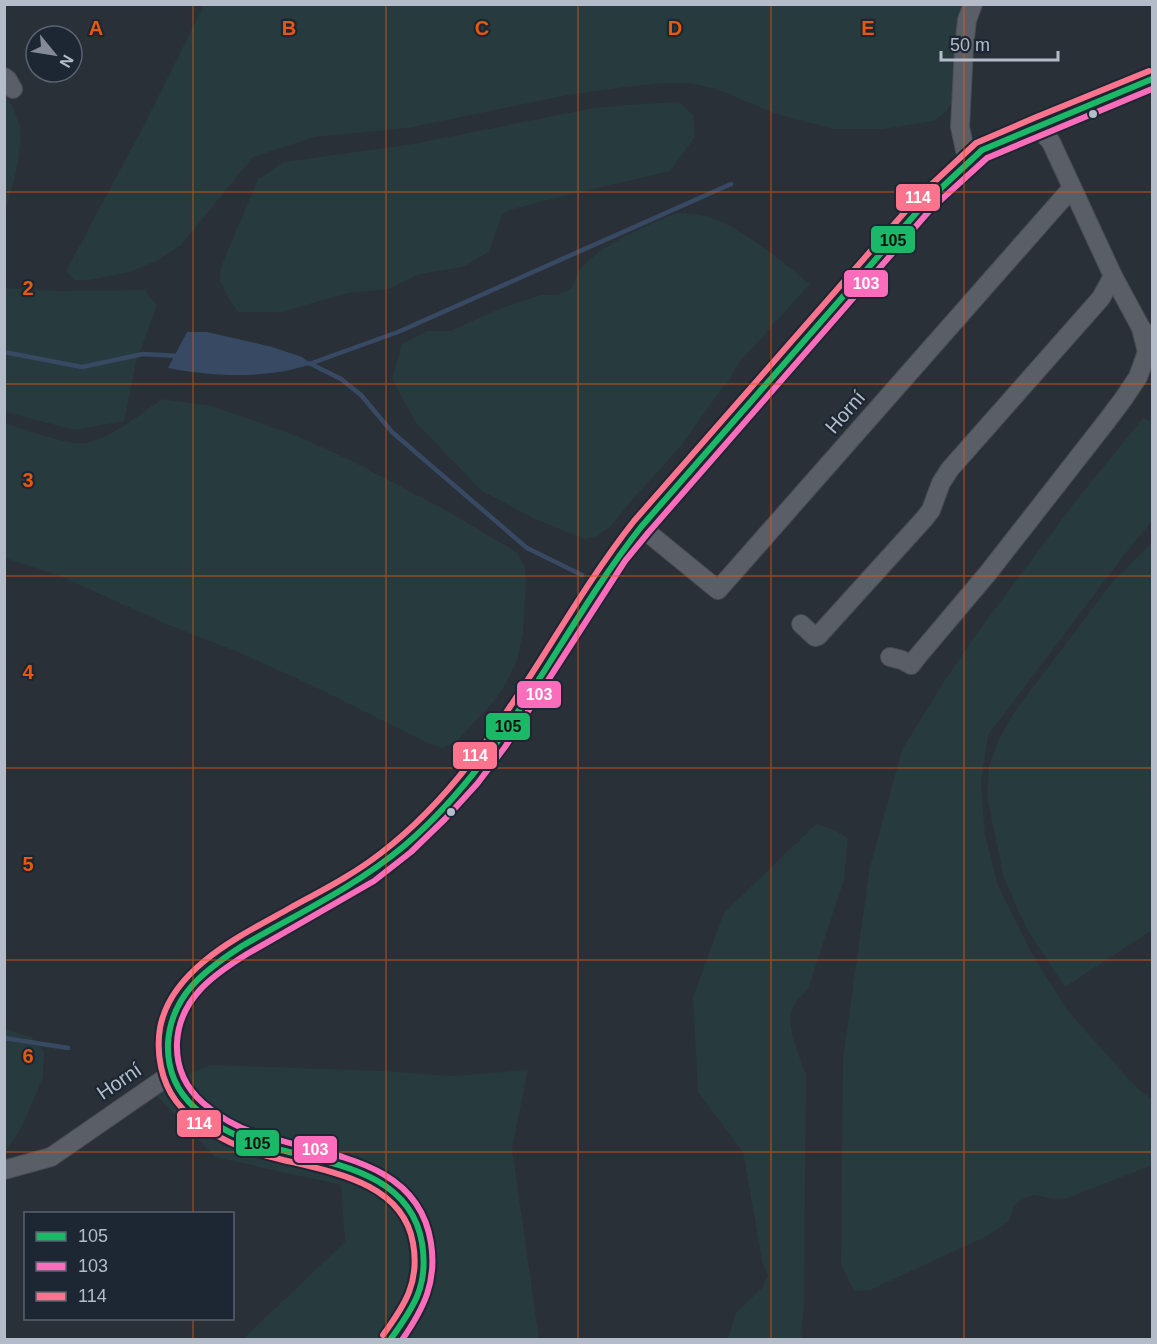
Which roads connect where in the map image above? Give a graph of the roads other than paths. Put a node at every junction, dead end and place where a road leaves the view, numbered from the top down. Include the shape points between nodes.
1 (973, 4) edge
2 (1152, 79) edge
3 (1037, 126) junction
4 (968, 164) junction
5 (1071, 189) junction
6 (1113, 276) junction
7 (1147, 334) edge
8 (641, 527) junction
9 (801, 624) dead end
10 (890, 657) dead end
11 (171, 1074) junction
12 (4, 1170) edge
13 (390, 1340) edge

1 - 4 street via 965,38 960,127
2 - 3 street, Horní
3 - 4 street, Horní via 982,150
3 - 5 street via 1051,142
4 - 8 street, Horní via 925,202
5 - 6 street
5 - 8 street, Horní via 718,590
6 - 7 street
6 - 9 street via 1101,298 950,469 924,519 818,636
7 - 10 street via 1148,352 1138,377 988,573 908,670 902,660
8 - 11 street, Horní via 618,556 498,742 452,800 371,871 231,951 190,986 170,1025
11 - 12 street, Horní via 51,1157
11 - 13 street via 190,1104 232,1134 376,1179 408,1207 419,1228 424,1269 410,1314

